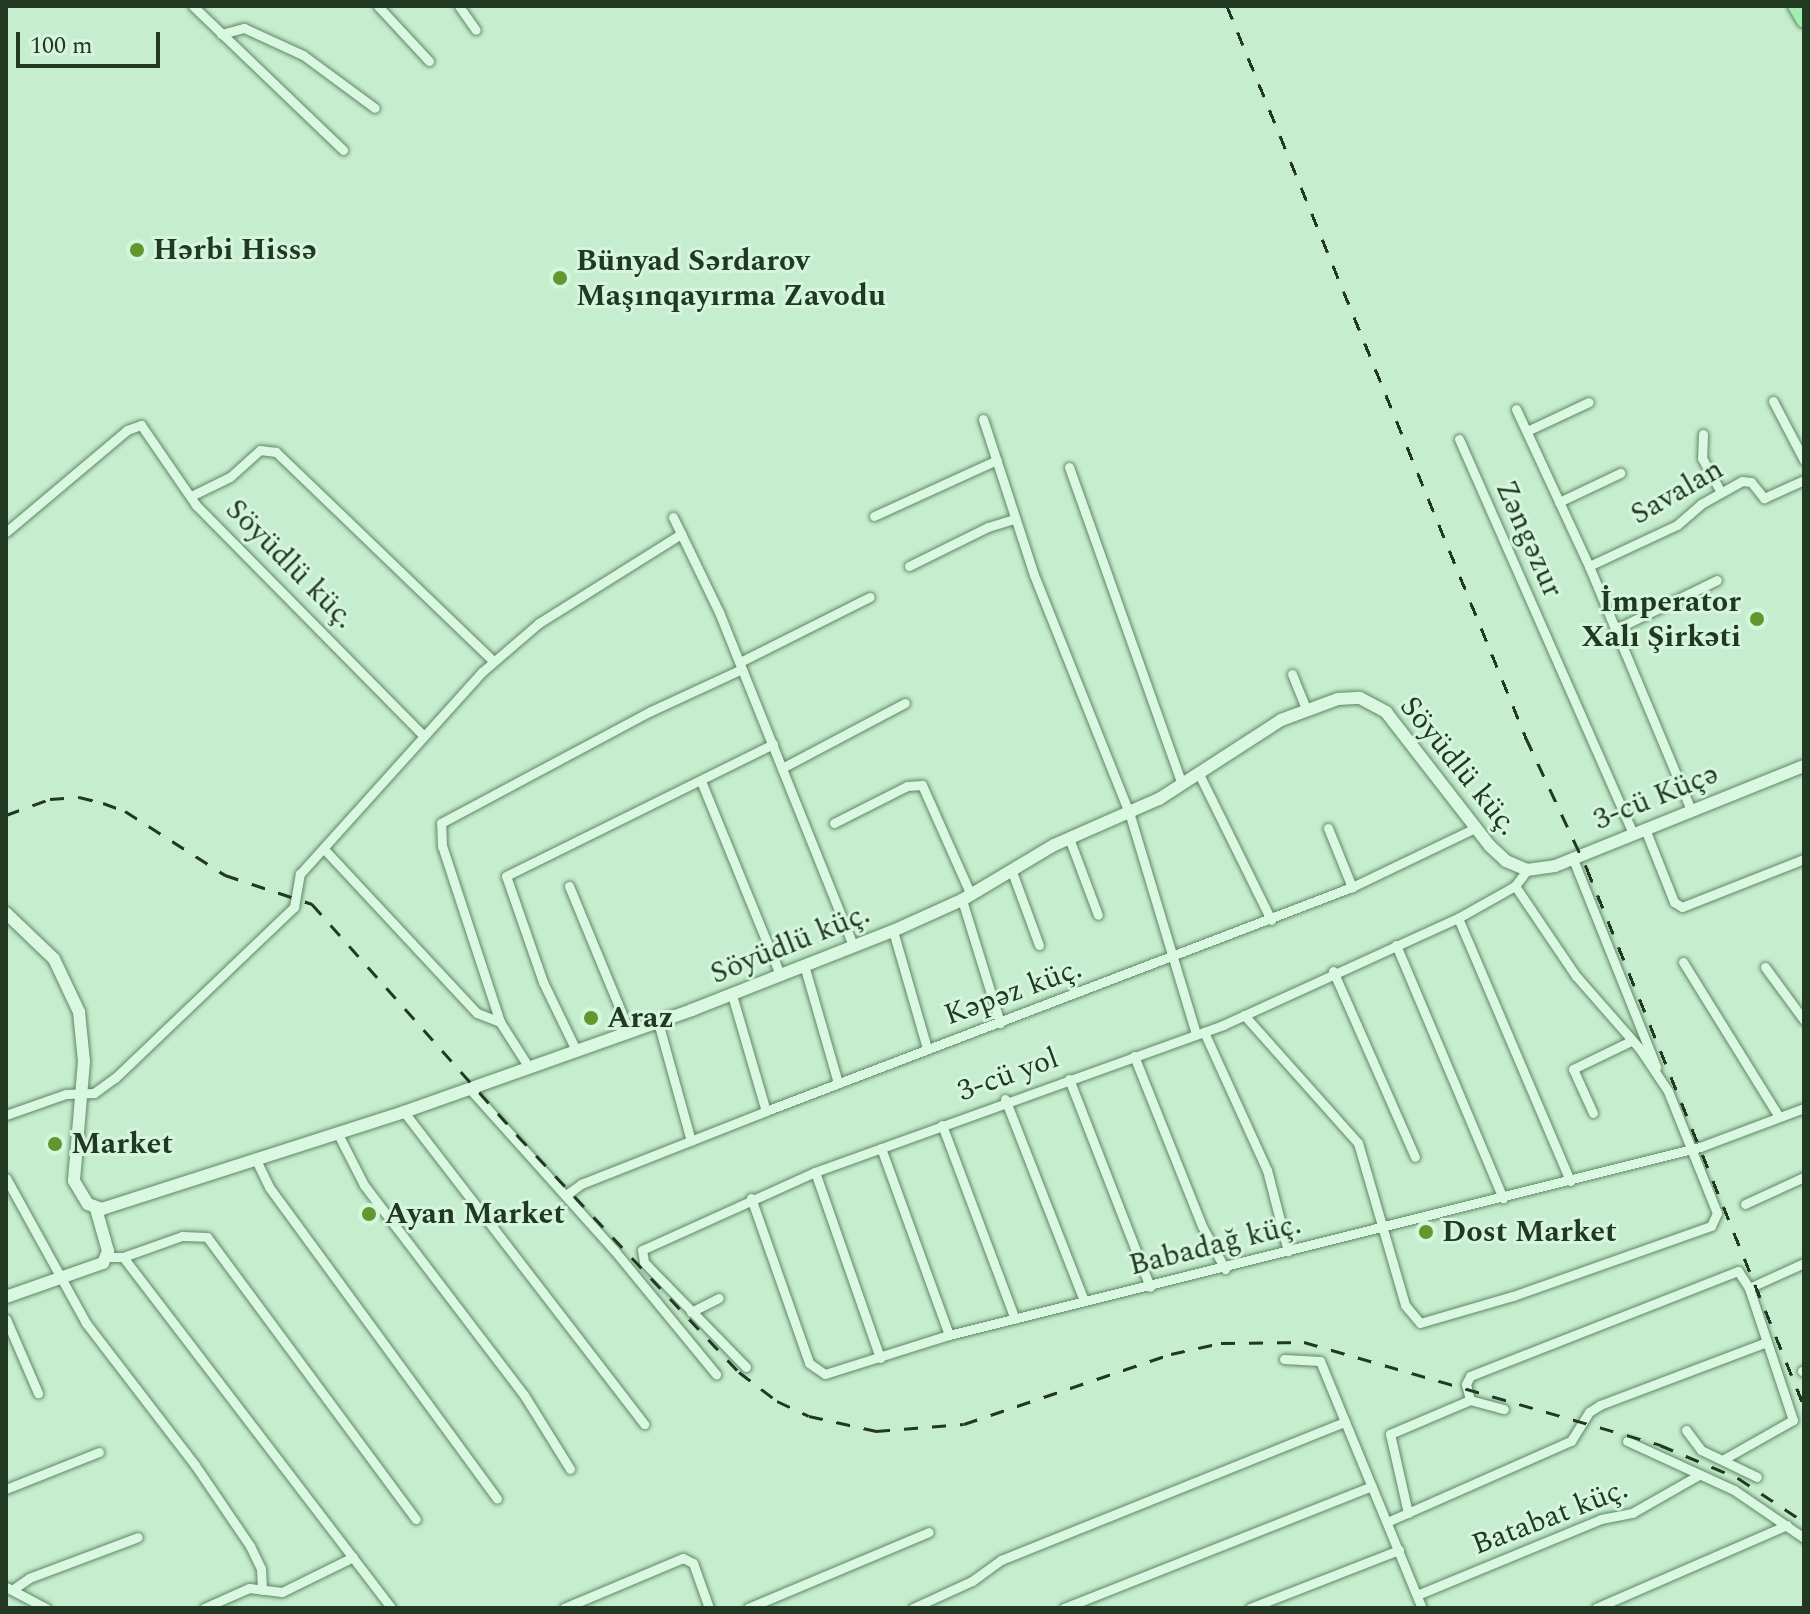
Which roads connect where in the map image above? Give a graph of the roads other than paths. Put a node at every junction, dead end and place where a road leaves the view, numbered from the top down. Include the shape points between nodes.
1 (193, 6) edge
2 (378, 6) edge
3 (459, 6) edge
4 (1795, 6) edge
5 (1804, 21) edge
6 (476, 30) dead end
7 (221, 34) junction
8 (429, 61) dead end
9 (375, 108) dead end
10 (343, 150) dead end
11 (1773, 401) dead end
12 (1589, 402) dead end
13 (1516, 409) dead end
14 (983, 419) dead end
15 (1527, 431) junction
16 (1703, 434) dead end
17 (1459, 439) dead end
18 (997, 460) junction
19 (1804, 460) edge
20 (1069, 467) dead end
21 (1620, 473) dead end
22 (1804, 480) edge
23 (1721, 492) junction
24 (191, 496) junction
25 (1559, 502) junction
26 (874, 516) dead end
27 (673, 517) dead end
28 (1015, 519) junction
29 (6, 532) edge
30 (681, 534) junction
31 (909, 566) dead end
32 (1589, 566) junction
33 (1717, 580) dead end
34 (870, 597) dead end
35 (1616, 629) junction
36 (493, 661) junction
37 (741, 666) junction
38 (1292, 674) dead end
39 (905, 703) dead end
40 (1306, 709) junction
41 (423, 735) junction
42 (773, 744) junction
43 (1804, 766) edge
44 (782, 768) junction
45 (1198, 772) junction
46 (701, 781) junction
47 (1182, 785) junction
48 (1691, 810) junction
49 (1129, 812) junction
50 (834, 823) dead end
51 (1328, 828) dead end
52 (1475, 828) junction
53 (1639, 832) junction
54 (1069, 838) junction
55 (324, 849) junction
56 (1573, 859) junction
57 (1804, 859) edge
58 (1011, 869) junction
59 (1527, 870) junction
60 (569, 886) dead end
61 (1515, 886) junction
62 (1352, 887) junction
63 (967, 898) junction
64 (6, 913) edge
65 (1098, 915) dead end
66 (1458, 918) junction
67 (1271, 920) junction
68 (893, 931) junction
69 (1039, 945) dead end
70 (1396, 945) junction
71 (853, 946) junction
72 (1172, 959) junction
73 (1683, 962) dead end
74 (804, 965) junction
75 (1765, 967) dead end
76 (1333, 971) junction
77 (780, 975) junction
78 (732, 995) junction
79 (1244, 1015) junction
80 (1804, 1020) edge
81 (500, 1022) junction
82 (658, 1022) junction
83 (1000, 1023) junction
84 (629, 1031) junction
85 (1200, 1033) junction
86 (1631, 1041) junction
87 (575, 1048) junction
88 (927, 1048) junction
89 (1134, 1056) junction
90 (528, 1066) junction
91 (1659, 1077) junction
92 (1069, 1079) junction
93 (838, 1083) junction
94 (469, 1088) junction
95 (83, 1092) junction
96 (1005, 1099) junction
97 (1804, 1108) edge
98 (766, 1111) junction
99 (404, 1112) junction
100 (1593, 1113) dead end
101 (6, 1115) edge
102 (1779, 1117) junction
103 (942, 1125) junction
104 (338, 1134) junction
105 (691, 1141) junction
106 (1692, 1147) junction
107 (881, 1148) junction
108 (1415, 1157) dead end
109 (256, 1160) junction
110 (815, 1172) junction
111 (1804, 1177) edge
112 (6, 1178) edge
113 (1570, 1181) junction
114 (566, 1195) junction
115 (751, 1198) junction
116 (1503, 1198) junction
117 (1745, 1204) dead end
118 (96, 1209) junction
119 (1386, 1229) junction
120 (1288, 1251) junction
121 (108, 1257) junction
122 (123, 1257) junction
123 (1804, 1263) edge
124 (1225, 1269) junction
125 (62, 1281) junction
126 (1150, 1287) junction
127 (1749, 1288) junction
128 (6, 1297) edge
129 (719, 1298) dead end
130 (1084, 1301) junction
131 (691, 1312) junction
132 (6, 1319) edge
133 (1015, 1319) junction
134 (949, 1335) junction
135 (1767, 1342) junction
136 (880, 1358) junction
137 (1284, 1359) dead end
138 (746, 1367) dead end
139 (716, 1374) dead end
140 (38, 1393) dead end
141 (1470, 1400) junction
142 (1504, 1409) dead end
143 (1345, 1422) junction
144 (644, 1424) dead end
145 (1686, 1430) dead end
146 (1627, 1441) dead end
147 (99, 1452) dead end
148 (1724, 1459) junction
149 (570, 1469) dead end
150 (6, 1476) edge
151 (1697, 1476) junction
152 (1757, 1477) dead end
153 (1372, 1486) junction
154 (8, 1488) edge
155 (497, 1499) dead end
156 (1408, 1513) junction
157 (416, 1519) dead end
158 (1387, 1522) junction
159 (1787, 1525) junction
160 (929, 1532) dead end
161 (138, 1537) dead end
162 (1804, 1538) edge
163 (1399, 1550) junction
164 (353, 1557) junction
165 (9, 1588) edge
166 (262, 1590) junction
167 (1417, 1595) junction
168 (46, 1608) edge
169 (204, 1608) edge
170 (391, 1608) edge
171 (564, 1608) edge
172 (709, 1608) edge
173 (748, 1608) edge
174 (913, 1608) edge
175 (1064, 1608) edge
176 (1250, 1608) edge
177 (1422, 1608) edge
178 (1596, 1608) edge

1 - 7 street
2 - 8 street
3 - 6 street
4 - 5 main road
7 - 9 street via 244,28 303,55
7 - 10 street
11 - 19 street
12 - 15 street
13 - 15 street
14 - 18 street
15 - 25 street
16 - 23 street via 1702,458
17 - 53 street, Zəngəzur
18 - 26 street
18 - 28 street
20 - 47 street
21 - 25 street
22 - 23 street, Savalan via 1768,498 1747,480
23 - 32 street, Savalan via 1677,525
24 - 29 street, Söyüdlü küç. via 147,428 135,424
24 - 36 street, Söyüdlü küç. via 230,477 260,450 276,452
24 - 41 street, Söyüdlü küç.
25 - 32 street
27 - 30 street
28 - 31 street
28 - 49 street
30 - 36 street via 539,623
30 - 37 street
32 - 35 street
33 - 35 street
34 - 37 street
35 - 48 street
36 - 41 street
37 - 42 street
37 - 81 street via 441,823 442,846
38 - 40 street
39 - 44 street
40 - 45 street, Söyüdlü küç.
40 - 52 street, Söyüdlü küç. via 1349,697 1386,712
41 - 55 street
42 - 44 street
42 - 46 street
43 - 48 street, 3-cü Küçə
44 - 71 street
45 - 47 street, Söyüdlü küç.
45 - 67 street
46 - 77 street
46 - 87 street via 506,876 543,982
47 - 49 street, Söyüdlü küç.
48 - 53 street, 3-cü Küçə
49 - 54 street, Söyüdlü küç.
49 - 72 street
50 - 63 street via 907,786 922,785
51 - 62 street
52 - 59 street, Söyüdlü küç. via 1498,856
52 - 62 street, Kəpəz küç.
53 - 56 street, 3-cü Küçə
53 - 57 street, Zəngəzur via 1674,902 1682,907
54 - 58 street, Söyüdlü küç.
54 - 65 street
55 - 81 street via 477,1013
55 - 95 street via 297,879 294,907 115,1078 94,1093
56 - 59 street, 3-cü Küçə
56 - 91 street via 1648,1038
58 - 63 street, Söyüdlü küç.
58 - 69 street
59 - 61 street, 3-cü yol
60 - 84 street
61 - 66 street, 3-cü yol
61 - 86 street via 1576,976
62 - 67 street, Kəpəz küç.
63 - 68 street, Söyüdlü küç.
63 - 83 street
64 - 95 street via 39,940 66,979 82,1024
66 - 70 street, 3-cü yol
66 - 113 street
67 - 72 street, Kəpəz küç.
68 - 71 street, Söyüdlü küç.
68 - 88 street
70 - 76 street, 3-cü yol
70 - 116 street
71 - 74 street, Söyüdlü küç.
72 - 83 street, Kəpəz küç.
72 - 85 street
73 - 102 street
74 - 77 street, Söyüdlü küç.
74 - 93 street
75 - 80 street
76 - 79 street, 3-cü yol
76 - 108 street
77 - 78 street, Söyüdlü küç.
78 - 82 street, Söyüdlü küç.
78 - 98 street
79 - 85 street, 3-cü yol
79 - 119 street via 1358,1143
81 - 90 street
82 - 84 street, Söyüdlü küç.
82 - 105 street
83 - 88 street, Kəpəz küç.
84 - 87 street, Söyüdlü küç.
85 - 89 street, 3-cü yol
85 - 120 street via 1267,1170
86 - 91 street
86 - 100 street via 1573,1069
87 - 90 street, Söyüdlü küç.
88 - 93 street, Kəpəz küç.
89 - 92 street, 3-cü yol
89 - 124 street via 1202,1226
90 - 94 street, Söyüdlü küç.
91 - 106 street
92 - 96 street, 3-cü yol
92 - 126 street
93 - 98 street, Kəpəz küç.
94 - 99 street, Söyüdlü küç.
94 - 114 street
95 - 101 street
95 - 118 street via 73,1172 82,1197
96 - 103 street, 3-cü yol
96 - 130 street
97 - 102 street, Babadağ küç.
98 - 105 street, Kəpəz küç.
99 - 104 street, Söyüdlü küç.
99 - 144 street
102 - 106 street, Babadağ küç.
103 - 107 street, 3-cü yol
103 - 133 street
104 - 109 street, Söyüdlü küç.
104 - 149 street via 370,1195 524,1395
105 - 114 street, Kəpəz küç.
106 - 113 street, Babadağ küç.
106 - 119 street via 1717,1213 1703,1230 1430,1323 1420,1323 1408,1312
107 - 110 street, 3-cü yol
107 - 134 street
109 - 118 street, Söyüdlü küç.
109 - 155 street via 269,1187
110 - 115 street, 3-cü yol
110 - 136 street
111 - 117 street
112 - 125 street
113 - 116 street, Babadağ küç.
114 - 139 street
115 - 131 street, 3-cü yol via 640,1253
115 - 136 street, Babadağ küç. via 815,1372 825,1374
116 - 119 street, Babadağ küç.
118 - 121 street
119 - 120 street, Babadağ küç.
120 - 124 street, Babadağ küç.
121 - 122 street
121 - 125 street
122 - 157 street via 182,1236 207,1237
122 - 164 street
123 - 127 street
124 - 126 street, Babadağ küç.
125 - 128 street
125 - 166 street via 86,1323 250,1546 261,1569
126 - 130 street, Babadağ küç.
127 - 135 street
127 - 141 street via 1738,1271 1470,1376
129 - 131 street
130 - 133 street, Babadağ küç.
131 - 138 street, 3-cü yol
132 - 140 street
133 - 134 street, Babadağ küç.
134 - 136 street, Babadağ küç.
135 - 148 street via 1793,1420
135 - 156 street via 1600,1405 1589,1412 1571,1441
137 - 143 street via 1320,1361
141 - 142 street
141 - 156 street via 1390,1434
143 - 153 street
143 - 174 street via 1001,1560 972,1581
145 - 148 street via 1701,1450
146 - 151 street
147 - 154 street
148 - 152 street
150 - 154 street
151 - 159 street via 1734,1490
151 - 167 street, Batabat küç. via 1632,1513 1601,1519
153 - 158 street
153 - 175 street
156 - 158 street
158 - 163 street
159 - 162 street
159 - 178 street
160 - 173 street
161 - 165 street
163 - 167 street
163 - 176 street
164 - 166 street via 282,1592
164 - 170 street
165 - 168 street
166 - 169 street via 240,1591
167 - 177 street
171 - 172 street via 683,1558 693,1563

